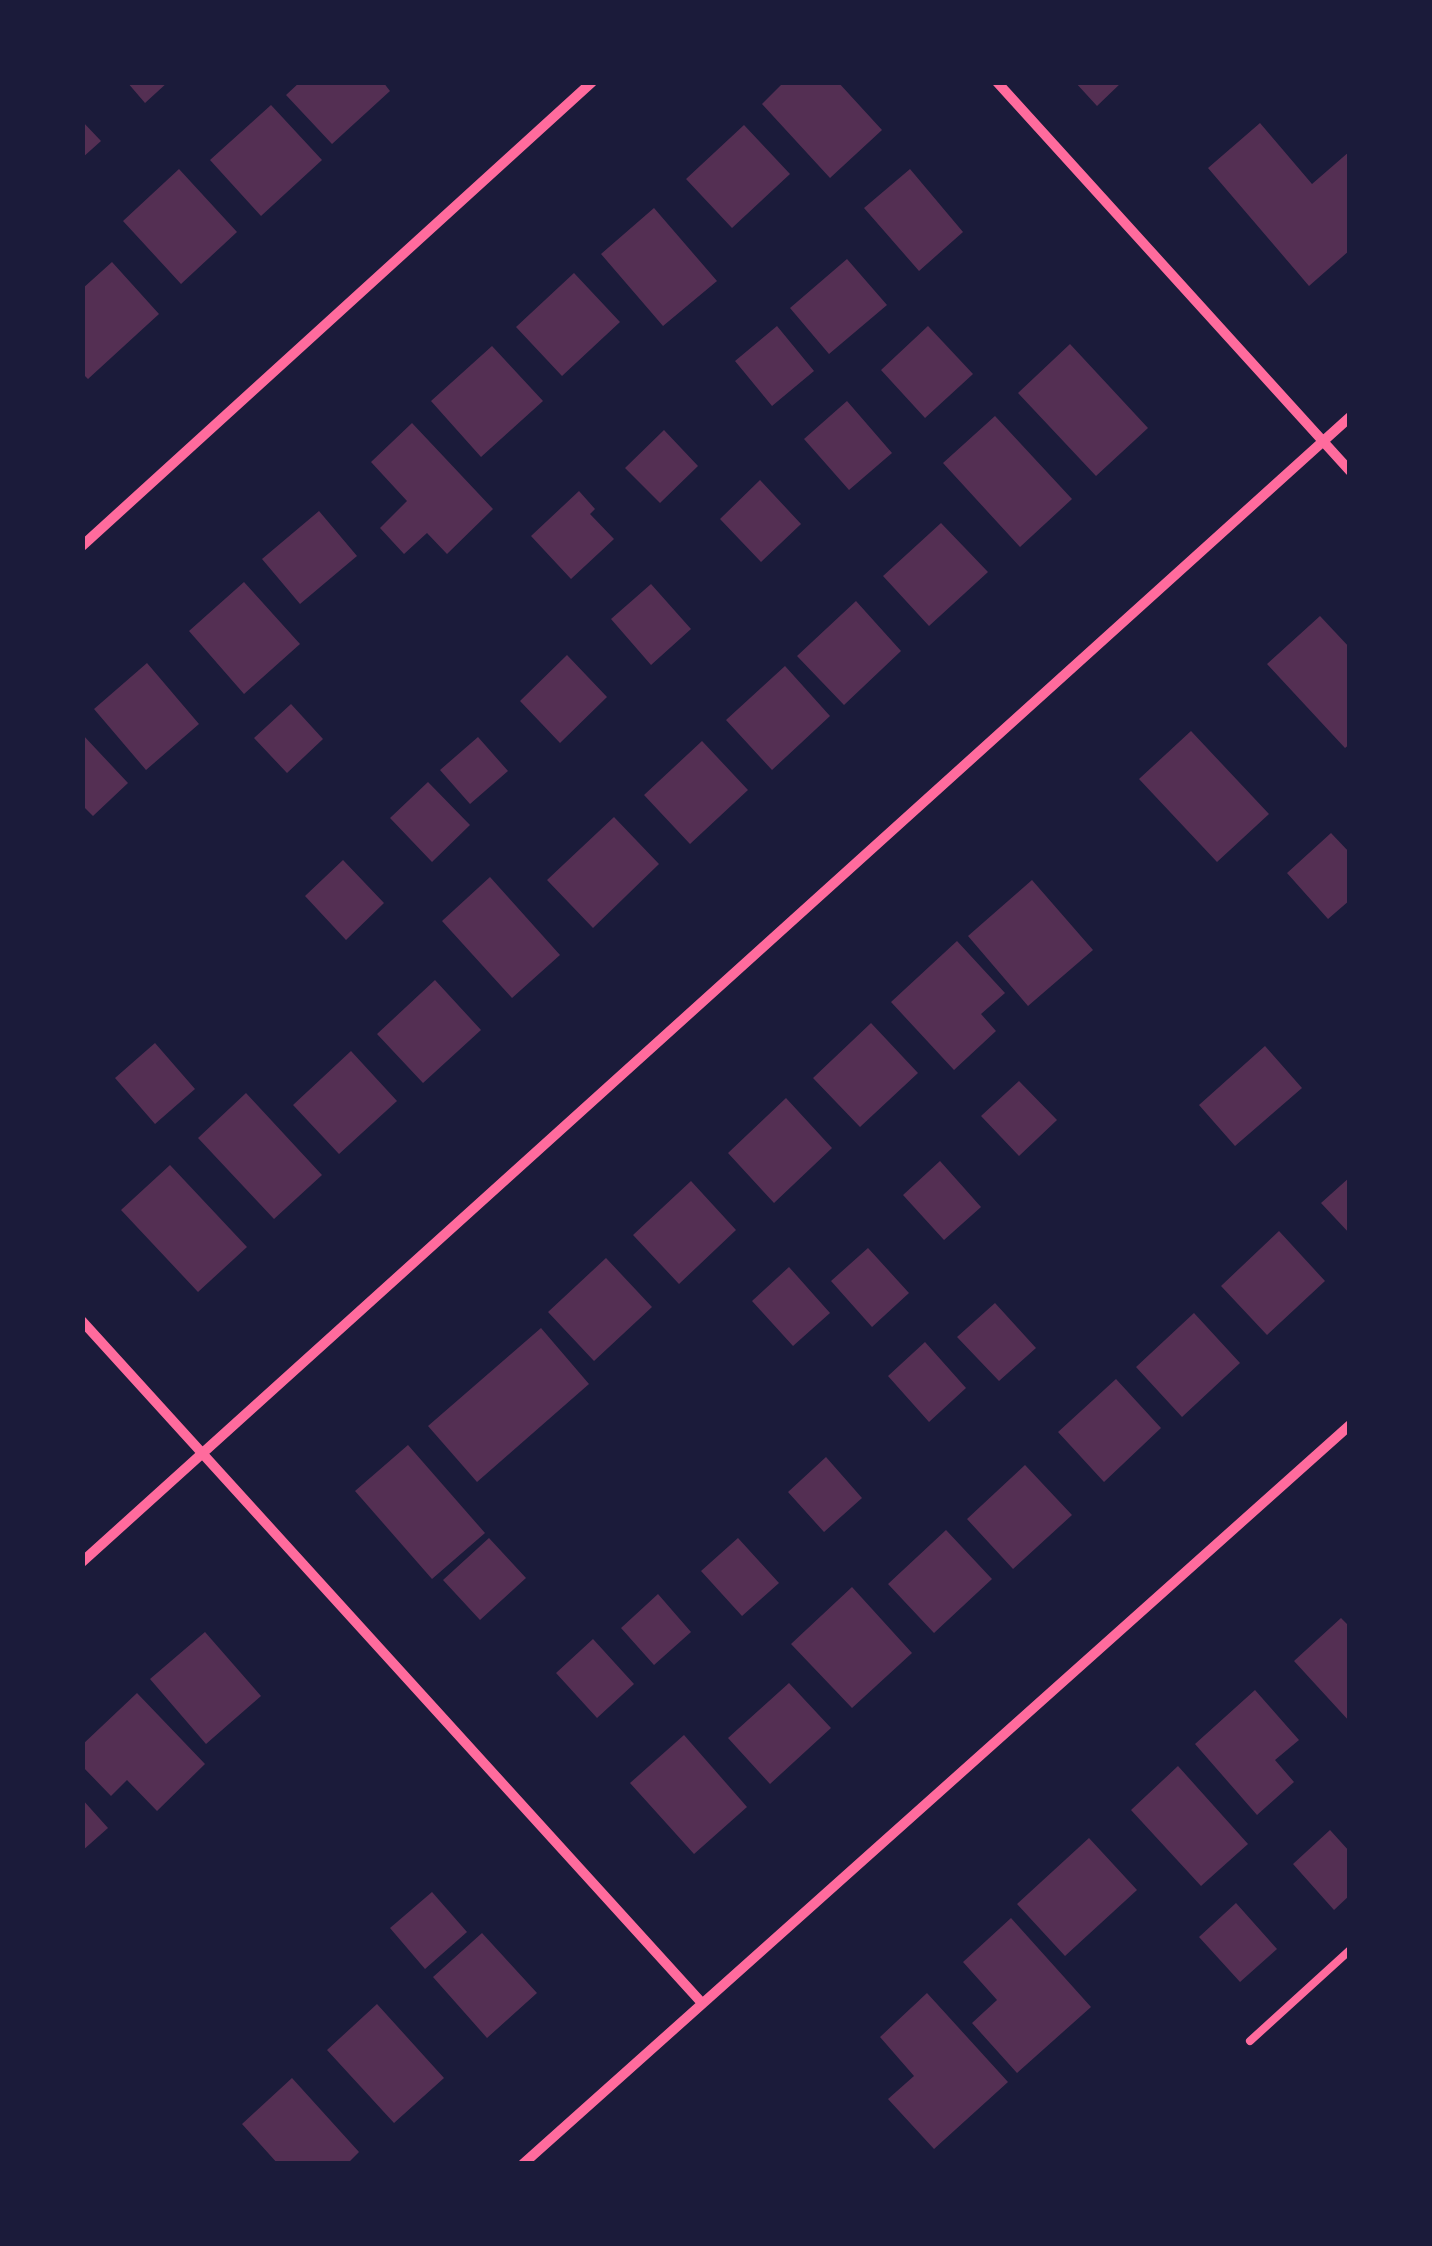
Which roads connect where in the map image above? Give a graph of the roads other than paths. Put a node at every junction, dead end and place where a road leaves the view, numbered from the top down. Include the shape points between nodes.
1 (592, 82) edge
2 (997, 82) edge
3 (1350, 417) edge
4 (1322, 441) junction
5 (1350, 471) edge
6 (82, 546) edge
7 (82, 1321) edge
8 (1350, 1425) edge
9 (202, 1454) junction
10 (82, 1562) edge
11 (1350, 1950) edge
12 (701, 2002) junction
13 (1250, 2042) dead end
14 (523, 2164) edge

1 - 6 street
2 - 4 street
3 - 4 street
4 - 5 street
4 - 9 street
7 - 9 street
8 - 12 street
9 - 10 street
9 - 12 street
11 - 13 lane
12 - 14 street

